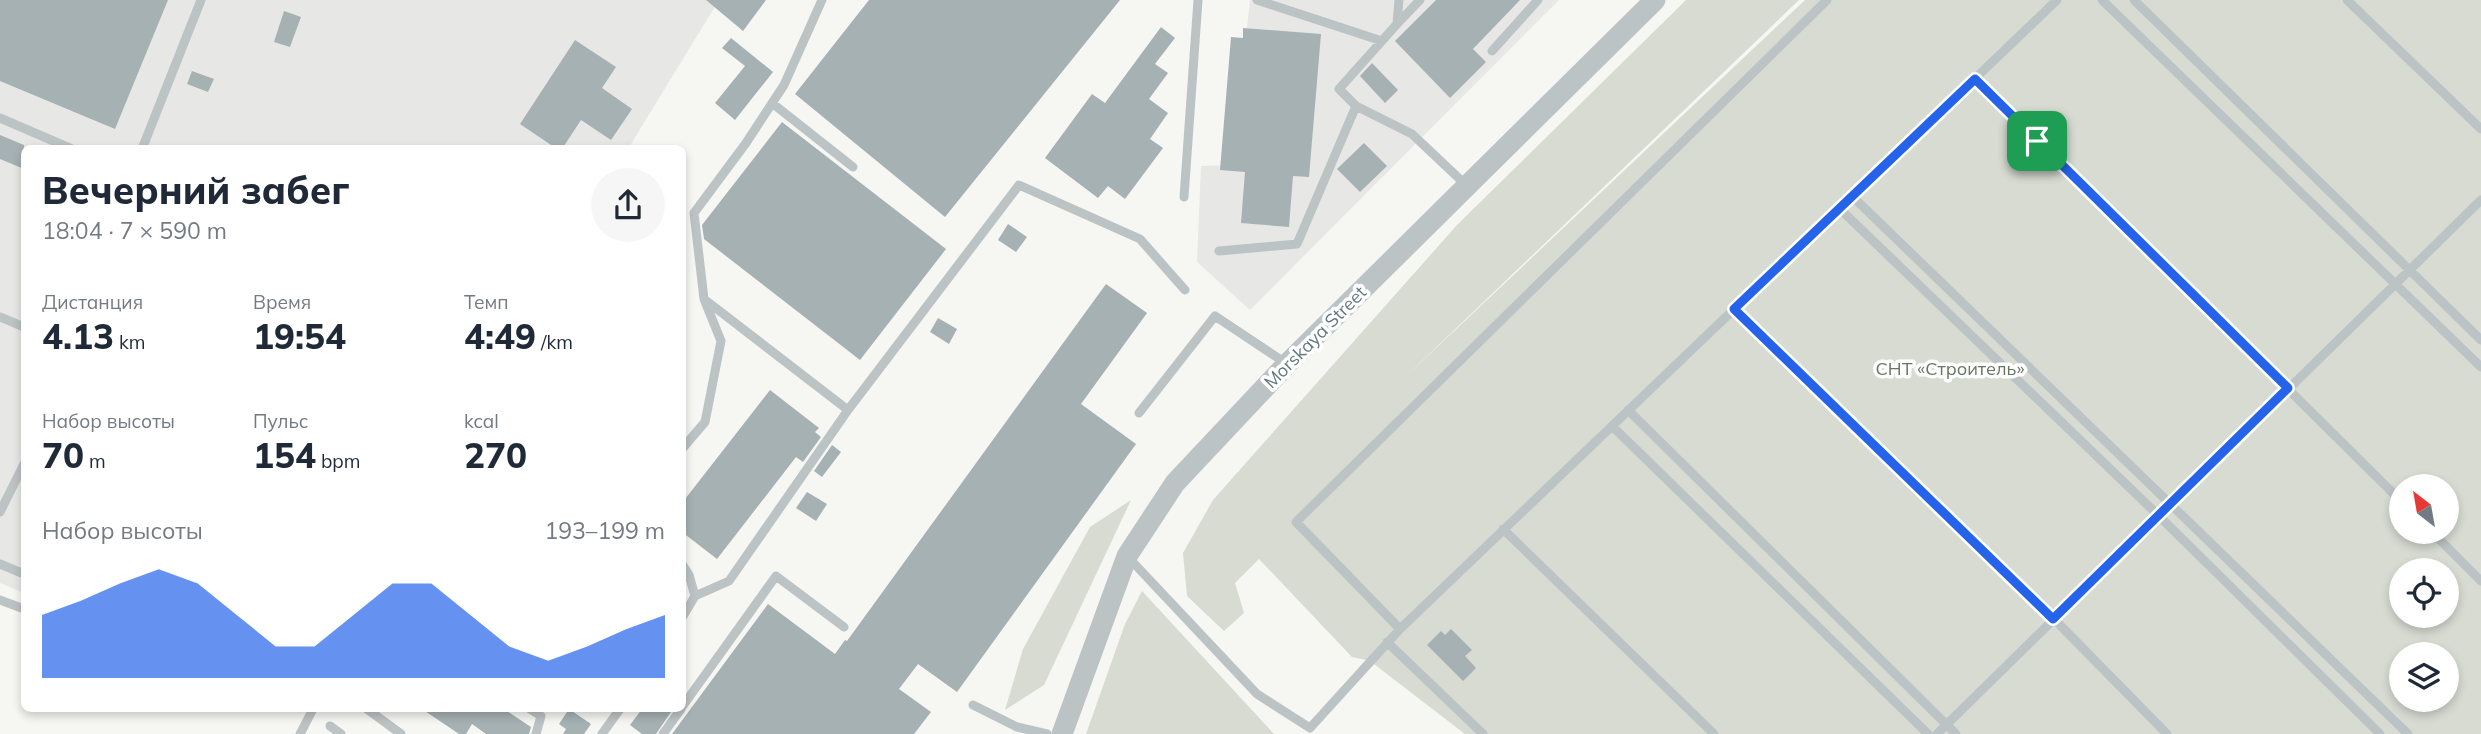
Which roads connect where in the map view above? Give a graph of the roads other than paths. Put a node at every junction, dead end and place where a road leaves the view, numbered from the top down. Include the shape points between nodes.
1 (201, 0) edge
2 (822, 0) edge
3 (1198, 0) edge
4 (1256, 0) edge
5 (1399, 0) edge
6 (1420, 0) edge
7 (1538, 0) edge
8 (1655, 0) edge
9 (1827, 0) edge
10 (2057, 0) edge
11 (2102, 0) edge
12 (2134, 0) edge
13 (2347, 0) edge
14 (1397, 24) junction
15 (1382, 41) junction
16 (1492, 51) dead end
17 (1975, 79) junction
18 (772, 103) junction
19 (1356, 106) junction
20 (0, 118) edge
21 (2481, 129) edge
22 (63, 145) edge
23 (144, 145) edge
24 (853, 167) dead end
25 (1466, 186) junction
26 (1852, 196) junction
27 (1184, 197) dead end
28 (2481, 200) edge
29 (1839, 208) junction
30 (1219, 251) dead end
31 (2409, 270) junction
32 (2395, 282) junction
33 (1185, 290) dead end
34 (704, 299) junction
35 (1734, 309) junction
36 (0, 317) edge
37 (21, 326) edge
38 (2481, 340) edge
39 (1287, 364) junction
40 (2481, 367) edge
41 (2288, 388) junction
42 (848, 410) junction
43 (1628, 410) junction
44 (1139, 413) dead end
45 (1612, 426) junction
46 (686, 444) edge
47 (21, 477) edge
48 (2389, 489) edge
49 (2171, 504) junction
50 (0, 512) edge
51 (2159, 516) junction
52 (1503, 529) junction
53 (2444, 544) edge
54 (1127, 556) junction
55 (0, 564) edge
56 (686, 570) edge
57 (21, 573) edge
58 (2481, 581) edge
59 (695, 596) junction
60 (0, 600) edge
61 (21, 607) edge
62 (686, 611) edge
63 (2053, 619) junction
64 (844, 628) dead end
65 (1400, 629) junction
66 (1387, 642) junction
67 (686, 702) edge
68 (973, 705) dead end
69 (311, 712) edge
70 (371, 712) edge
71 (535, 712) edge
72 (618, 712) edge
73 (679, 712) edge
74 (1946, 724) junction
75 (330, 726) dead end
76 (299, 734) edge
77 (341, 734) edge
78 (401, 734) edge
79 (536, 734) edge
80 (602, 734) edge
81 (663, 734) edge
82 (1047, 734) edge
83 (1062, 734) edge
84 (1483, 734) edge
85 (1714, 734) edge
86 (1928, 734) edge
87 (1937, 734) edge
88 (1956, 734) edge
89 (2167, 734) edge
90 (2379, 734) edge
91 (2408, 734) edge

1 - 23 lane
2 - 18 lane
3 - 27 lane
4 - 15 lane
5 - 14 lane
6 - 14 lane
7 - 16 lane
8 - 25 street, Morskaya Street
9 - 65 lane via 1296,522
10 - 17 lane
11 - 32 lane
12 - 31 lane
13 - 21 lane
14 - 15 lane
15 - 19 lane via 1339,89
17 - 26 lane
17 - 41 lane
18 - 24 lane
18 - 34 lane via 694,213
19 - 25 lane via 1412,134
19 - 30 lane via 1297,244
20 - 22 lane
25 - 39 street, Morskaya Street
26 - 29 lane
26 - 49 lane
28 - 31 lane
29 - 35 lane
29 - 51 lane
31 - 32 lane
31 - 38 lane
32 - 40 lane
32 - 41 lane
33 - 42 lane via 1140,239 1019,185
34 - 42 lane
34 - 46 lane via 721,341 705,422
35 - 43 lane
35 - 63 lane
36 - 37 lane
39 - 44 lane via 1215,316
39 - 54 street, Morskaya Street via 1175,483
41 - 48 lane
41 - 49 lane
42 - 59 lane via 729,581
43 - 45 lane
43 - 74 lane
45 - 52 lane
45 - 86 lane
47 - 50 lane
49 - 51 lane
49 - 91 lane
51 - 63 lane
51 - 90 lane
52 - 65 lane
52 - 85 lane
53 - 58 lane
54 - 66 lane via 1257,694 1310,728
54 - 83 street, Morskaya Street
55 - 57 lane
56 - 59 lane
59 - 62 lane
60 - 61 lane
63 - 74 lane
63 - 89 lane
64 - 67 lane via 776,576
65 - 66 lane
66 - 84 lane
68 - 82 lane via 1017,727
69 - 76 lane
70 - 78 lane
71 - 79 lane via 541,716
72 - 80 lane
73 - 81 lane
74 - 87 lane
74 - 88 lane
75 - 77 lane

